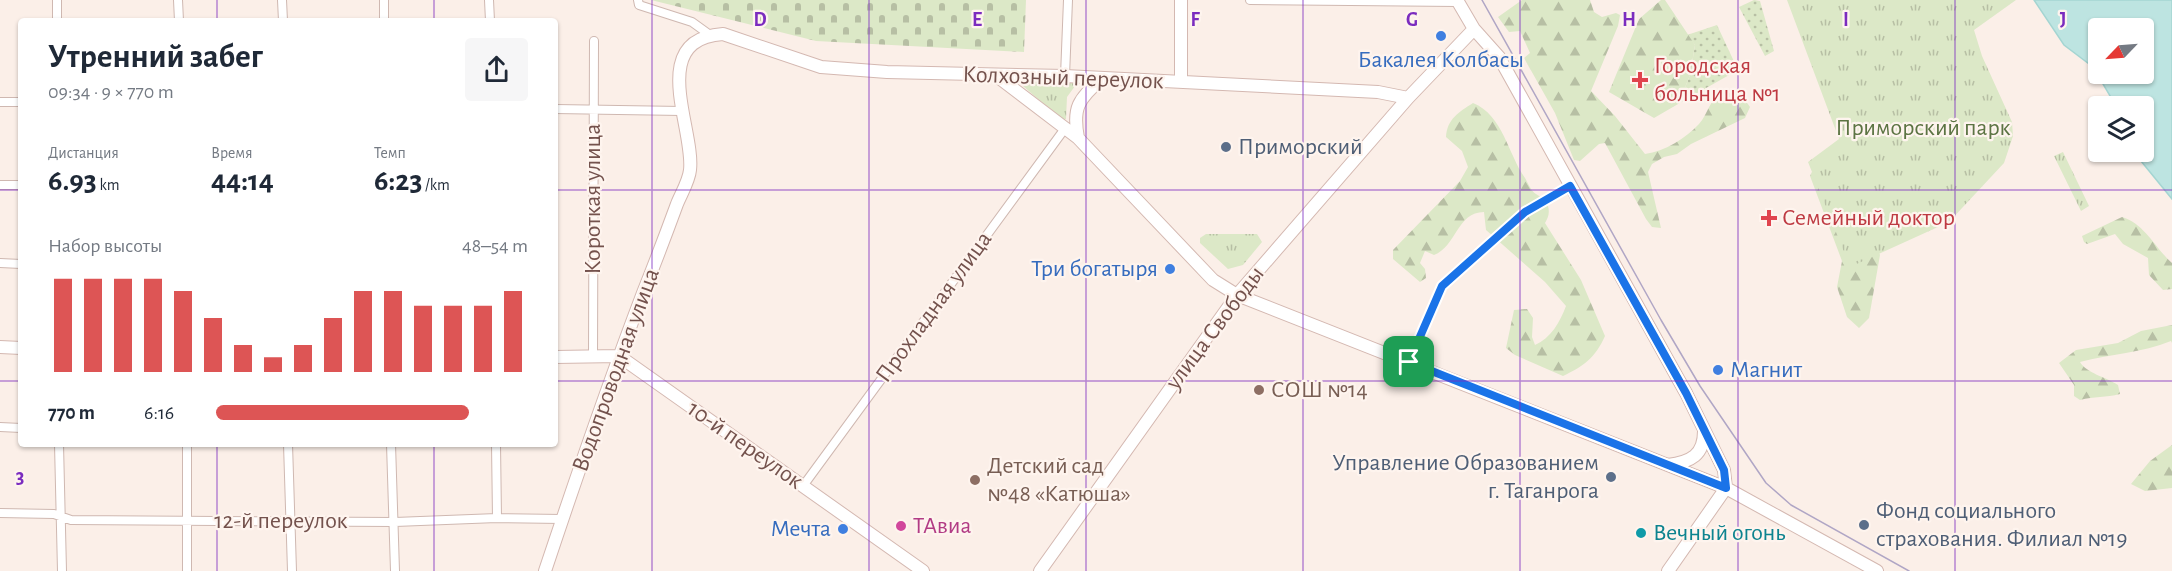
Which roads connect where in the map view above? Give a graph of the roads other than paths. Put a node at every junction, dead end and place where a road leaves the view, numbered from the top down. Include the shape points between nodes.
1 (57, 0) edge
2 (178, 0) edge
3 (282, 0) edge
4 (384, 0) edge
5 (489, 0) edge
6 (638, 0) edge
7 (1068, 0) edge
8 (1181, 0) edge
9 (1250, 0) edge
10 (1457, 1) edge
11 (57, 18) edge
12 (179, 18) edge
13 (283, 18) edge
14 (384, 18) edge
15 (490, 18) edge
16 (1474, 29) junction
17 (710, 35) junction
18 (594, 41) dead end
19 (1065, 76) junction
20 (998, 77) junction
21 (1102, 78) junction
22 (1181, 82) junction
23 (1408, 98) junction
24 (0, 102) edge
25 (18, 102) edge
26 (558, 110) edge
27 (594, 110) junction
28 (682, 111) junction
29 (1066, 128) junction
30 (1078, 138) junction
31 (0, 185) edge
32 (18, 185) edge
33 (1570, 186) junction
34 (0, 263) edge
35 (18, 264) edge
36 (1237, 295) junction
37 (0, 347) edge
38 (18, 348) edge
39 (620, 356) junction
40 (558, 357) edge
41 (593, 357) junction
42 (1409, 362) junction
43 (0, 427) edge
44 (18, 428) edge
45 (1704, 428) junction
46 (59, 447) edge
47 (187, 447) edge
48 (288, 447) edge
49 (392, 447) edge
50 (496, 447) edge
51 (1667, 465) junction
52 (803, 486) junction
53 (1726, 488) junction
54 (0, 513) edge
55 (62, 516) junction
56 (497, 518) junction
57 (562, 519) junction
58 (187, 520) junction
59 (292, 520) junction
60 (395, 522) junction
61 (62, 571) edge
62 (187, 571) edge
63 (292, 571) edge
64 (395, 571) edge
65 (545, 571) edge
66 (923, 571) edge
67 (1040, 571) edge
68 (1668, 571) edge
69 (1877, 571) edge

1 - 11 street
2 - 12 street
3 - 13 street
4 - 14 street
5 - 15 street
6 - 17 street via 639,5 692,22
7 - 19 street
8 - 22 main road
9 - 10 street
10 - 16 main road
16 - 23 main road, улица Свободы
16 - 33 main road via 1499,57
17 - 20 main road, Колхозный переулок via 723,34 821,67
17 - 28 main road via 693,45 680,66
18 - 27 street, Короткая улица
19 - 20 main road, Колхозный переулок
19 - 21 main road, Колхозный переулок
20 - 29 main road
21 - 22 main road, Колхозный переулок
21 - 30 main road via 1082,98 1073,115
22 - 23 main road, Колхозный переулок via 1378,92
23 - 36 main road, улица Свободы
24 - 25 street
26 - 27 street
27 - 28 street
27 - 41 street, Короткая улица
28 - 39 main road, Водопроводная улица via 690,170
29 - 30 main road
29 - 52 street, Прохладная улица
30 - 36 main road via 1213,280
31 - 32 street
33 - 42 street via 1525,212 1442,286
33 - 45 main road
34 - 35 street
36 - 42 main road
36 - 67 main road, улица Свободы
37 - 38 main road
39 - 41 main road
39 - 52 main road, 10-й переулок
39 - 57 main road, Водопроводная улица
40 - 41 main road
42 - 51 main road
43 - 44 street
45 - 51 main road via 1704,443 1698,455 1683,463
45 - 53 main road via 1724,470
46 - 55 street
47 - 58 street
48 - 59 street
49 - 60 street
50 - 56 street
51 - 53 main road
52 - 66 main road, 10-й переулок
53 - 68 main road
53 - 69 main road
54 - 55 street, 12-й переулок
55 - 58 street, 12-й переулок via 71,520
55 - 61 street
56 - 57 street, 12-й переулок
56 - 60 street, 12-й переулок
57 - 65 main road, Водопроводная улица
58 - 59 street, 12-й переулок
58 - 62 street
59 - 60 street, 12-й переулок
59 - 63 street
60 - 64 street

